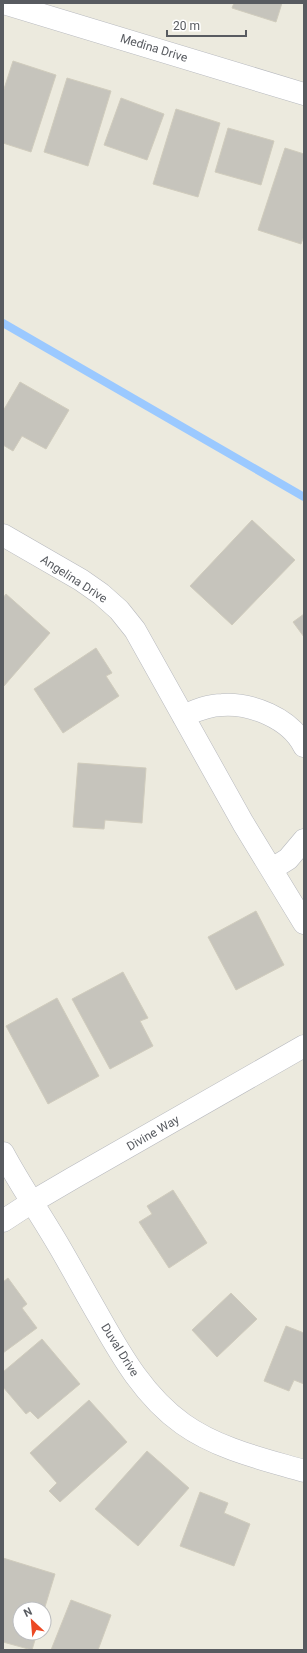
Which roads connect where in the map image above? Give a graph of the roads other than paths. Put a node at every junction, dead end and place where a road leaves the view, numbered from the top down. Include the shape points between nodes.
1 (3, 3) edge
2 (304, 94) edge
3 (3, 535) edge
4 (183, 716) junction
5 (304, 746) edge
6 (304, 840) edge
7 (272, 869) junction
8 (304, 923) edge
9 (304, 1046) edge
10 (3, 1153) edge
11 (32, 1202) junction
12 (3, 1221) edge
13 (304, 1471) edge

1 - 2 street, Medina Drive
3 - 4 street, Angelina Drive via 81,580 119,610 135,630
4 - 5 street via 220,704 242,705 277,719 292,730
4 - 7 street, Angelina Drive
6 - 7 street via 288,859
7 - 8 street, Angelina Drive
9 - 11 street, Divine Way
10 - 11 street, Duval Drive
11 - 12 street, Divine Way
11 - 13 street, Duval Drive via 121,1355 163,1408 211,1440

